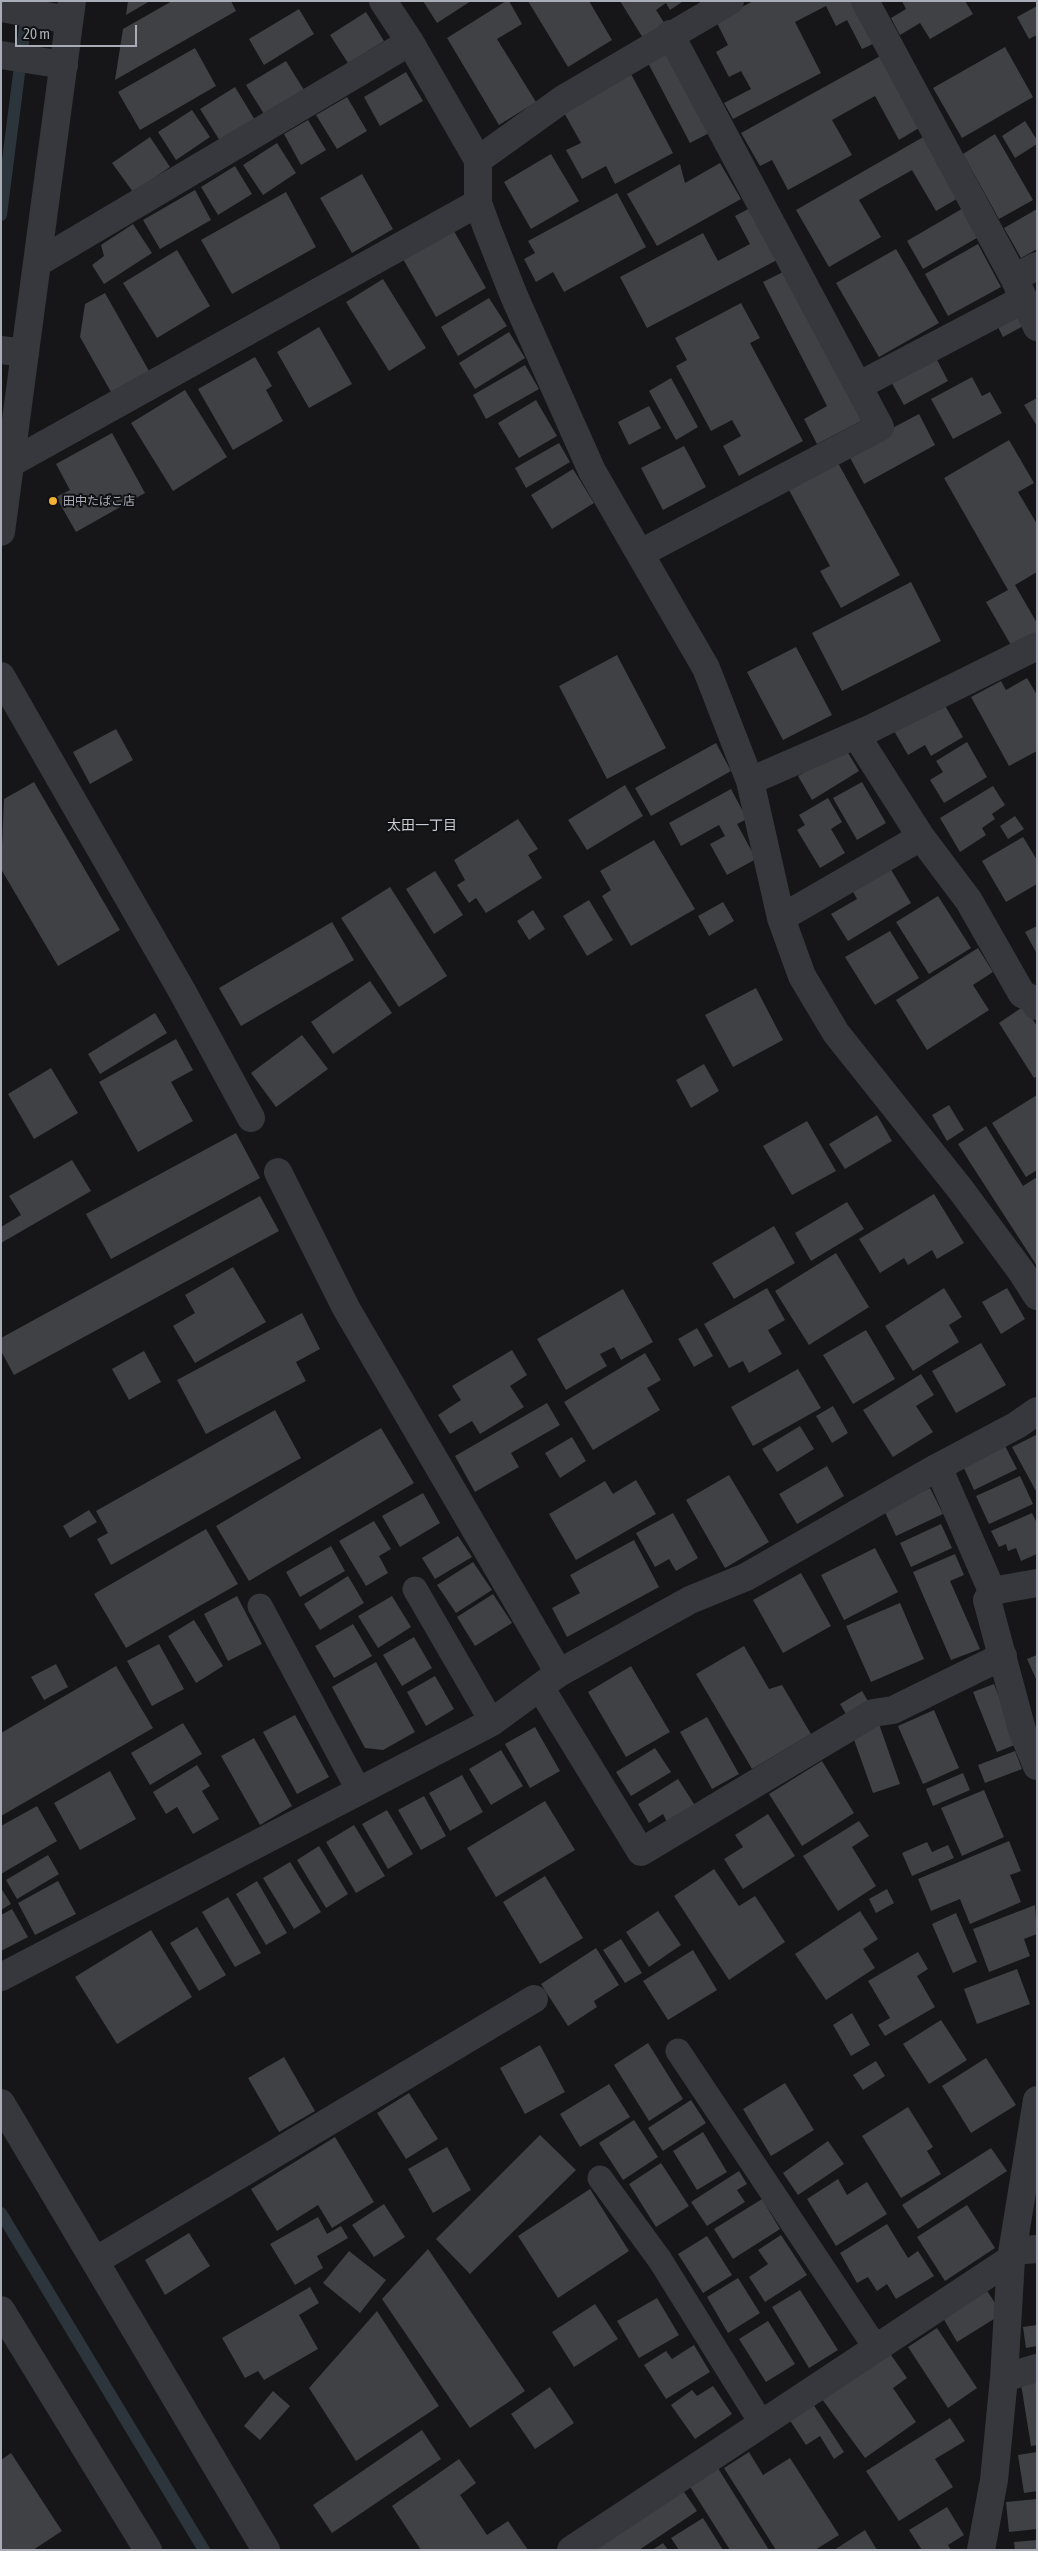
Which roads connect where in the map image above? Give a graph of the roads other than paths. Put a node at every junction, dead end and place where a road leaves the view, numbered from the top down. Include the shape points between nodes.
1 (383, 1) edge
2 (730, 1) edge
3 (865, 1) edge
4 (1, 8) edge
5 (71, 11) edge
6 (670, 34) junction
7 (410, 42) junction
8 (1, 55) edge
9 (64, 65) junction
10 (478, 160) junction
11 (478, 203) junction
12 (39, 262) junction
13 (1024, 282) edge
14 (1037, 327) edge
15 (13, 351) edge
16 (858, 386) junction
17 (11, 463) junction
18 (1, 532) edge
19 (641, 553) junction
20 (1037, 646) edge
21 (1, 676) edge
22 (856, 735) junction
23 (750, 781) junction
24 (921, 836) junction
25 (781, 918) junction
26 (1035, 1001) edge
27 (251, 1118) dead end
28 (278, 1172) dead end
29 (1037, 1296) edge
30 (1037, 1411) edge
31 (938, 1467) junction
32 (1037, 1583) edge
33 (415, 1589) dead end
34 (992, 1591) junction
35 (260, 1606) dead end
36 (1003, 1656) junction
37 (550, 1680) junction
38 (492, 1722) junction
39 (1037, 1766) edge
40 (359, 1791) junction
41 (1, 1977) edge
42 (534, 1999) dead end
43 (678, 2050) dead end
44 (1037, 2100) edge
45 (1, 2103) edge
46 (600, 2178) dead end
47 (1021, 2253) edge
48 (95, 2261) junction
49 (1, 2310) edge
50 (876, 2348) junction
51 (1037, 2368) edge
52 (1004, 2378) junction
53 (762, 2424) junction
54 (148, 2550) edge
55 (266, 2550) edge
56 (570, 2550) edge
57 (981, 2550) edge

1 - 7 street
2 - 6 street
3 - 13 street
4 - 5 street via 38,15
5 - 9 street
6 - 10 street via 563,99
6 - 16 street
7 - 10 street
7 - 12 street
8 - 9 street
9 - 12 street
10 - 11 street
11 - 17 street
11 - 19 street via 514,296 592,471
12 - 15 street
13 - 14 street
13 - 16 street
15 - 17 street
16 - 19 street via 880,427
17 - 18 street
19 - 23 street via 706,668
20 - 22 street
21 - 27 street
22 - 23 street
22 - 24 street
23 - 25 street
24 - 25 street
24 - 26 street via 969,901 1022,994
25 - 29 street via 802,976 836,1033 961,1190
28 - 37 street via 346,1308
30 - 31 street
31 - 34 street
31 - 37 street via 746,1577 690,1600
32 - 34 street
33 - 38 lane
34 - 36 street via 987,1600
35 - 40 lane
36 - 37 street via 893,1710 873,1713 641,1852
36 - 39 street via 1022,1730
37 - 38 street
38 - 40 street
40 - 41 street
42 - 48 street
43 - 50 lane
44 - 47 street
45 - 48 street
46 - 53 lane via 660,2260
47 - 50 street
47 - 52 street
48 - 55 street
49 - 54 street
50 - 53 street
51 - 52 street
52 - 57 street via 994,2480
53 - 56 street

